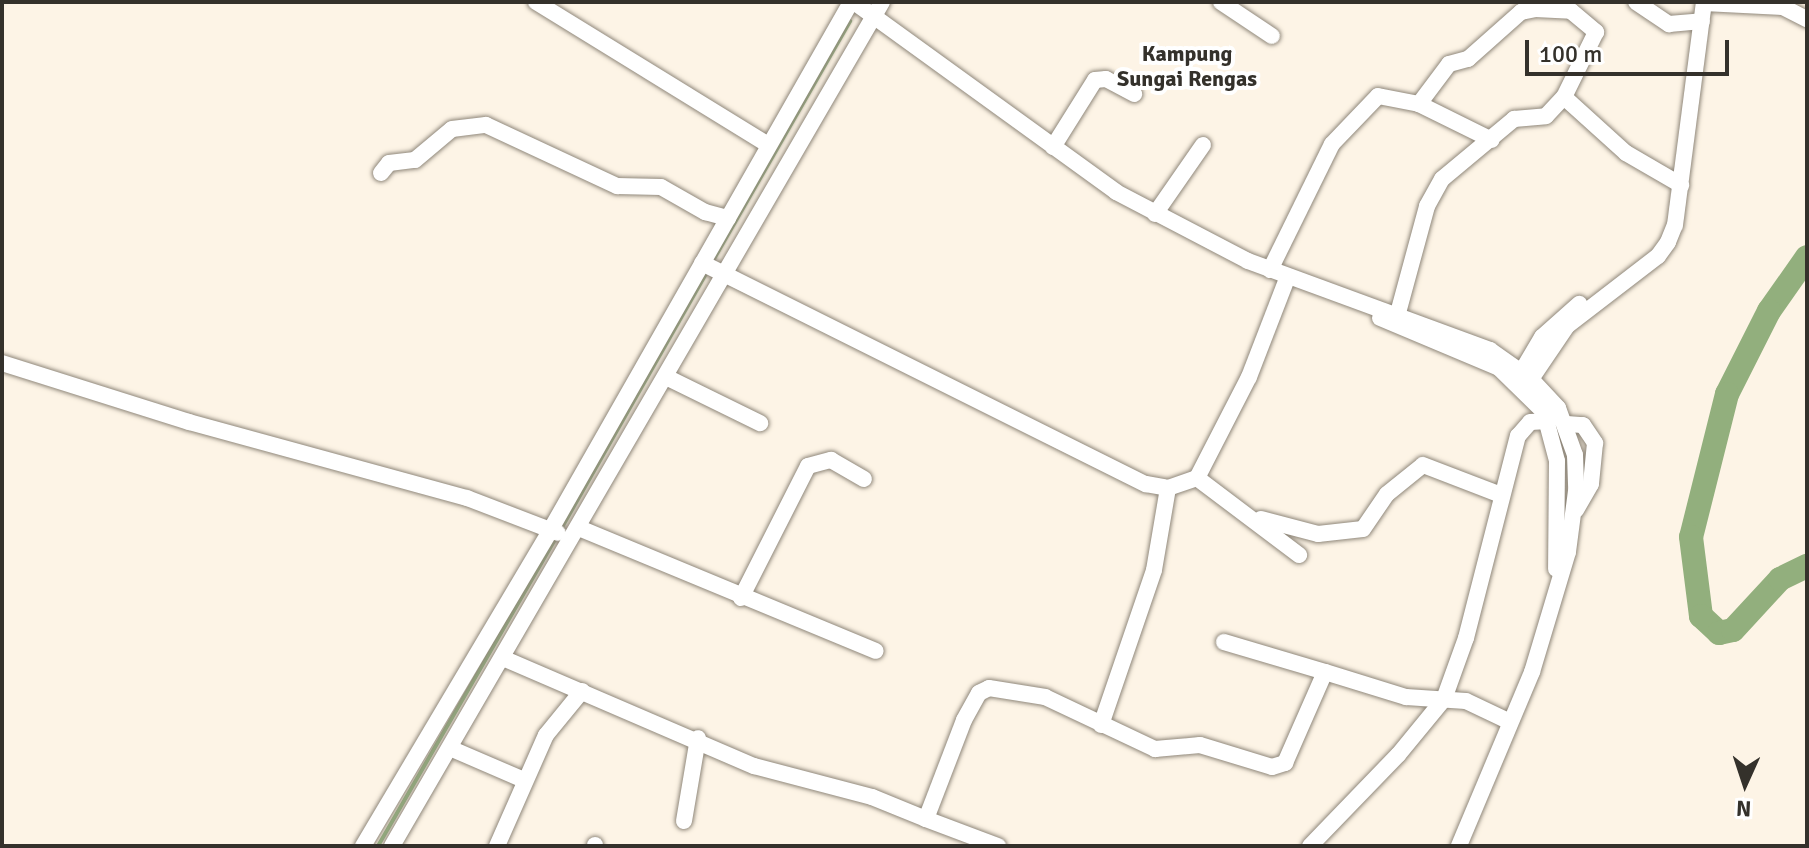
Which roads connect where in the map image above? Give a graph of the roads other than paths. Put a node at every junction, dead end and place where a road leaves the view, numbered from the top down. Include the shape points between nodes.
1 (536, 2) edge
2 (852, 2) edge
3 (1221, 2) edge
4 (1636, 2) edge
5 (1704, 2) edge
6 (1767, 4) edge
7 (878, 9) edge
8 (1807, 19) edge
9 (1702, 21) junction
10 (1272, 36) dead end
11 (1134, 94) dead end
12 (1564, 97) junction
13 (1419, 104) junction
14 (1492, 140) junction
15 (768, 145) junction
16 (1203, 145) dead end
17 (1053, 147) junction
18 (381, 173) dead end
19 (1681, 185) junction
20 (1155, 214) junction
21 (728, 218) junction
22 (713, 268) junction
23 (1270, 270) junction
24 (1291, 277) junction
25 (1633, 277) junction
26 (1398, 313) junction
27 (1542, 337) junction
28 (1490, 350) junction
29 (1547, 354) junction
30 (2, 363) edge
31 (666, 377) junction
32 (1523, 380) junction
33 (1553, 414) junction
34 (760, 423) dead end
35 (1197, 478) junction
36 (864, 479) dead end
37 (1168, 488) junction
38 (1501, 495) junction
39 (1248, 515) junction
40 (565, 534) junction
41 (1299, 555) dead end
42 (1554, 593) junction
43 (741, 598) junction
44 (1224, 642) dead end
45 (876, 651) dead end
46 (505, 659) junction
47 (1325, 672) junction
48 (582, 691) junction
49 (1444, 699) junction
50 (1510, 722) junction
51 (1101, 725) junction
52 (698, 738) junction
53 (452, 749) junction
54 (524, 780) junction
55 (926, 819) junction
56 (684, 821) dead end
57 (389, 844) edge
58 (363, 846) edge
59 (497, 846) edge
60 (998, 846) edge
61 (1310, 846) edge
62 (1459, 846) edge

1 - 15 street
2 - 7 street
2 - 15 street
3 - 10 street
4 - 9 street via 1669,24
5 - 6 street
5 - 9 street
6 - 8 street
7 - 17 street
7 - 22 street
9 - 19 street
11 - 17 street via 1106,79 1095,80
12 - 13 street via 1596,32 1571,11 1535,9 1521,12 1468,59 1449,64
12 - 14 street via 1546,116 1514,119
12 - 19 street via 1626,153
13 - 14 street
13 - 23 street via 1378,96 1341,132
14 - 26 street via 1442,179 1427,206 1419,252
15 - 21 street
16 - 20 street
17 - 20 street
18 - 21 street via 389,163 415,160 452,129 486,125 617,186 661,187 705,212
19 - 25 street via 1668,242
20 - 23 street
21 - 22 street
22 - 31 street
22 - 37 street via 1044,438 1146,484
22 - 40 street
23 - 24 street
24 - 26 street
24 - 32 street
24 - 35 street via 1249,377
25 - 27 street via 1592,294
25 - 29 street via 1575,319
26 - 28 street
27 - 28 street via 1520,353
27 - 32 street
28 - 32 street
29 - 32 street
29 - 33 street
30 - 40 street via 189,422 467,498
31 - 34 street
31 - 40 street
32 - 33 street
33 - 38 street via 1522,426
33 - 42 street via 1559,493
33 - 42 street via 1567,424 1575,455 1575,512
35 - 37 street
35 - 39 street
36 - 43 street via 831,460 808,466
37 - 51 street via 1154,570
38 - 39 street via 1423,465 1387,494 1363,529 1318,534
38 - 49 street via 1500,520
39 - 41 street
40 - 43 street
40 - 46 street
40 - 58 street
42 - 50 street via 1532,672
43 - 45 street
44 - 47 street
46 - 48 street
46 - 53 street
47 - 49 street via 1406,697
47 - 51 street via 1280,766 1200,745 1155,749
48 - 52 street
48 - 54 street via 546,735
49 - 50 street via 1466,701
49 - 61 street
50 - 62 street
51 - 55 street via 1045,697 989,688 979,693
52 - 55 street via 754,766 872,797
52 - 56 street
53 - 54 street
53 - 57 street
54 - 59 street
55 - 60 street

